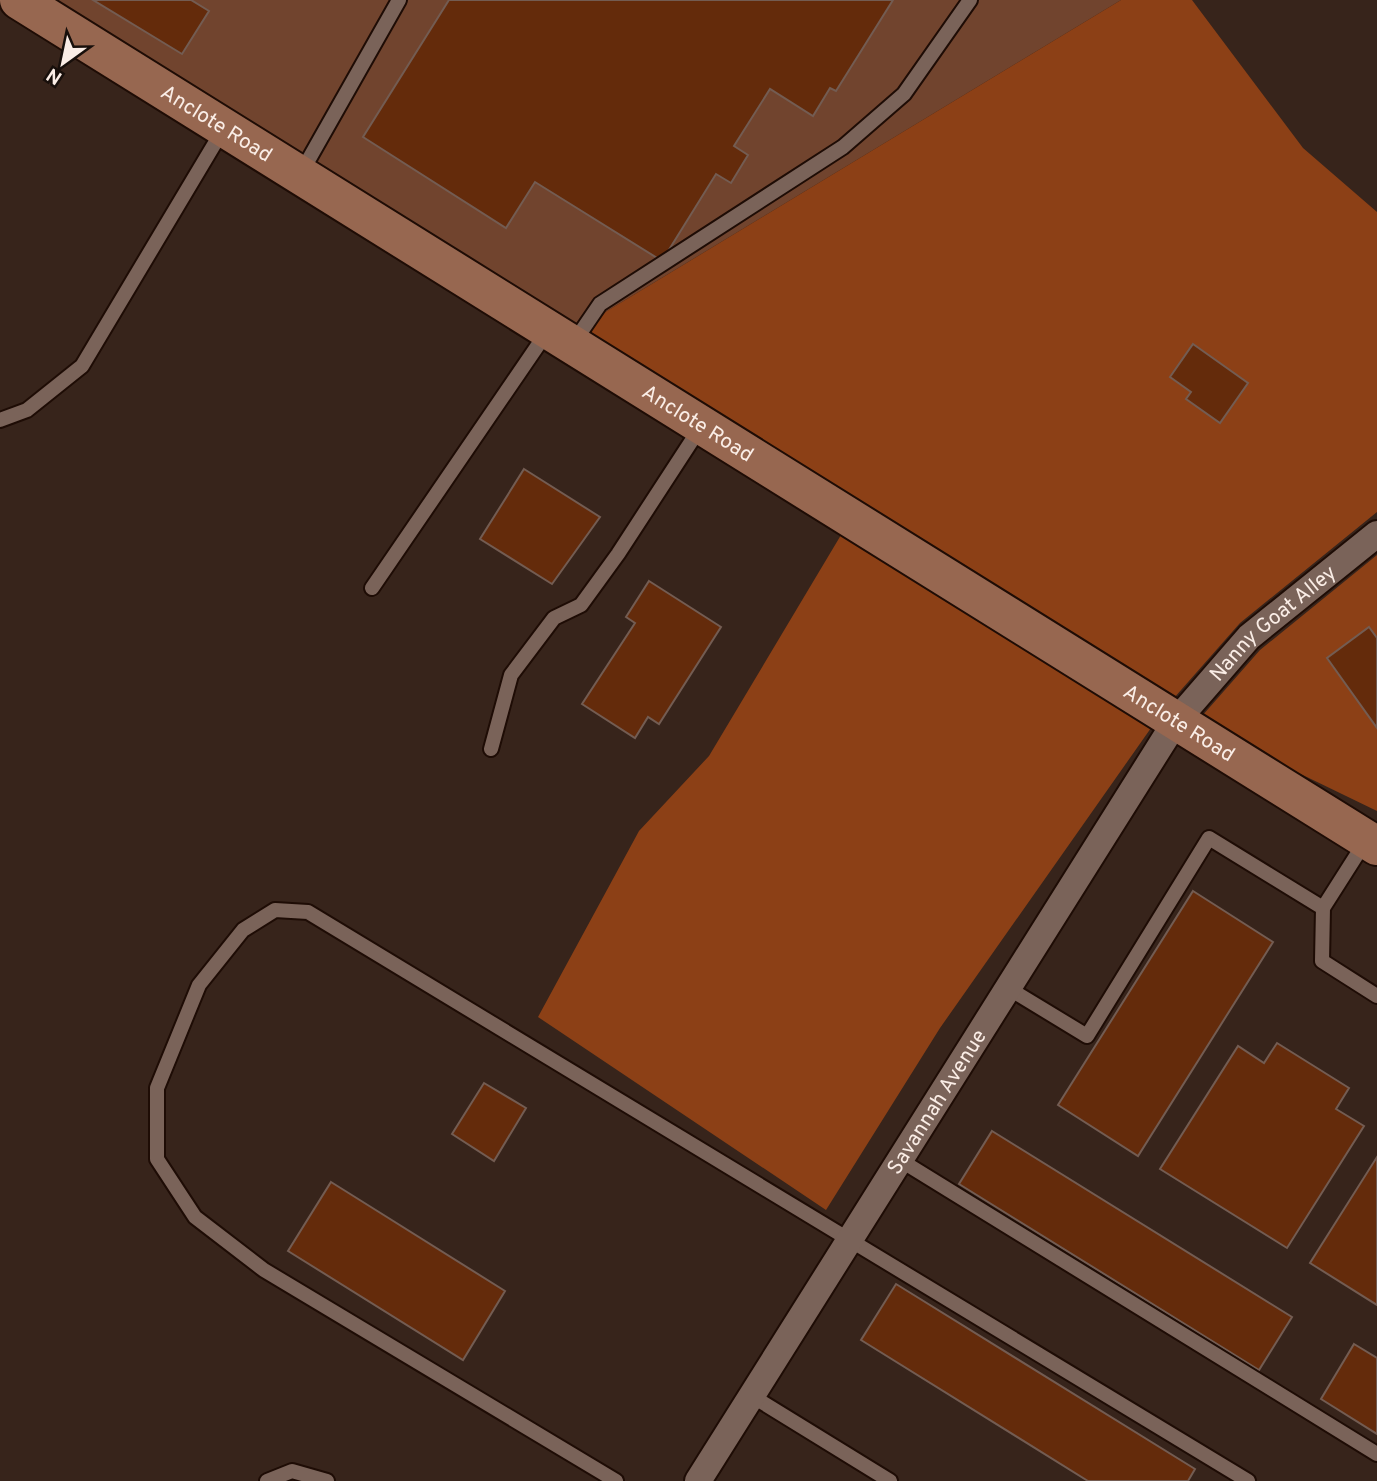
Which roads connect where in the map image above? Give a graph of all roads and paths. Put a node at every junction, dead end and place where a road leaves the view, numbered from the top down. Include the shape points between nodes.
1 (19, 0) edge
2 (399, 0) edge
3 (970, 0) edge
4 (224, 127) junction
5 (300, 174) junction
6 (560, 338) junction
7 (0, 420) edge
8 (701, 426) junction
9 (1377, 534) edge
10 (372, 587) dead end
11 (1175, 721) junction
12 (491, 749) dead end
13 (1372, 843) edge
14 (1323, 908) junction
15 (1008, 989) junction
16 (1377, 996) edge
17 (900, 1160) junction
18 (851, 1238) junction
19 (752, 1396) junction
20 (1377, 1454) edge
21 (267, 1481) edge
22 (327, 1481) edge
23 (616, 1481) edge
24 (698, 1481) edge
25 (890, 1481) edge
26 (1248, 1481) edge

1 - 4 street, Anclote Road
2 - 5 lane
3 - 6 lane via 904,94 843,147 600,304
4 - 5 street, Anclote Road
4 - 7 lane via 82,366 27,410
5 - 6 street, Anclote Road
6 - 8 street, Anclote Road
6 - 10 lane
8 - 11 street, Anclote Road
8 - 12 lane via 581,605 554,618 511,675
9 - 11 street, Nanny Goat Alley via 1249,637
11 - 13 street, Anclote Road
11 - 15 street, Savannah Avenue
13 - 14 lane
14 - 15 lane via 1209,838 1087,1036
14 - 16 lane via 1322,961
15 - 17 street, Savannah Avenue
17 - 18 street, Savannah Avenue
17 - 20 lane
18 - 19 street, Savannah Avenue
18 - 23 lane via 308,912 275,910 243,930 199,985 157,1087 157,1158 195,1217 264,1270
18 - 26 lane
19 - 24 street, Savannah Avenue
19 - 25 lane
21 - 22 lane via 292,1471

